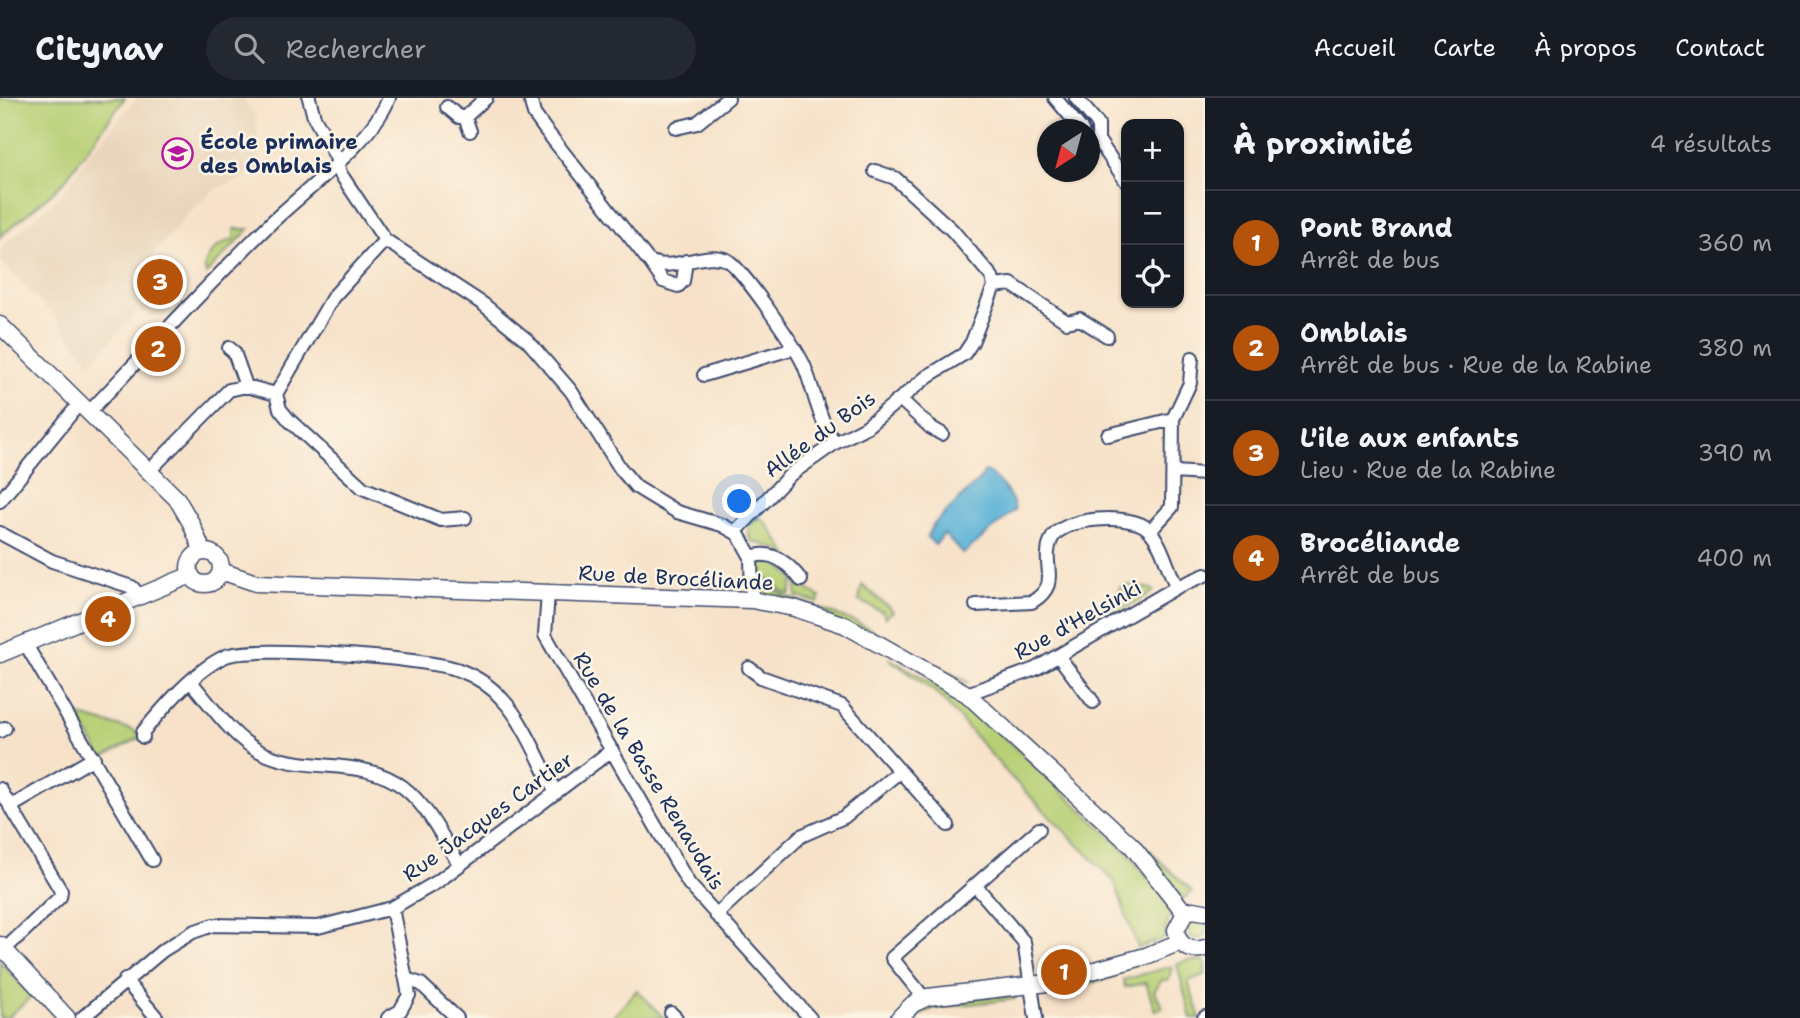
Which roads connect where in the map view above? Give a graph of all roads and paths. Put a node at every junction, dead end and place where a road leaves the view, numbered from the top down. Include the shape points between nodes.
1 (309, 98) edge
2 (389, 98) edge
3 (486, 98) edge
4 (530, 98) edge
5 (728, 98) edge
6 (1055, 98) edge
7 (1076, 98) edge
8 (447, 107) dead end
9 (465, 117) junction
10 (1073, 119) edge
11 (1094, 119) edge
12 (676, 128) dead end
13 (470, 131) dead end
14 (1100, 146) edge
15 (338, 162) junction
16 (875, 172) dead end
17 (1121, 174) edge
18 (385, 240) junction
19 (686, 261) junction
20 (650, 262) junction
21 (994, 286) junction
22 (0, 325) edge
23 (1107, 336) dead end
24 (229, 348) dead end
25 (793, 348) junction
26 (1192, 358) dead end
27 (704, 375) dead end
28 (246, 386) junction
29 (276, 394) junction
30 (900, 399) junction
31 (84, 409) junction
32 (1173, 419) junction
33 (942, 434) dead end
34 (1108, 435) dead end
35 (835, 443) junction
36 (149, 471) junction
37 (1174, 472) junction
38 (1205, 474) edge
39 (0, 501) edge
40 (465, 518) dead end
41 (1150, 531) junction
42 (735, 532) junction
43 (0, 533) edge
44 (203, 552) junction
45 (751, 557) junction
46 (221, 571) junction
47 (191, 575) junction
48 (1205, 575) edge
49 (801, 580) dead end
50 (1177, 587) junction
51 (548, 593) junction
52 (140, 596) junction
53 (752, 600) junction
54 (976, 604) dead end
55 (25, 643) junction
56 (0, 654) edge
57 (1059, 657) junction
58 (749, 668) dead end
59 (191, 682) junction
60 (967, 694) junction
61 (1093, 702) dead end
62 (143, 737) dead end
63 (612, 750) junction
64 (93, 758) junction
65 (900, 772) junction
66 (0, 789) edge
67 (556, 793) junction
68 (10, 807) junction
69 (948, 825) dead end
70 (1039, 829) dead end
71 (152, 860) dead end
72 (459, 864) junction
73 (975, 885) junction
74 (392, 908) junction
75 (1205, 912) edge
76 (1185, 913) junction
77 (716, 915) junction
78 (1180, 942) junction
79 (2, 948) edge
80 (1205, 948) edge
81 (125, 980) junction
82 (409, 980) junction
83 (1032, 986) junction
84 (925, 998) junction
85 (66, 1018) edge
86 (82, 1018) edge
87 (157, 1018) edge
88 (387, 1018) edge
89 (457, 1018) edge
90 (810, 1018) edge
91 (899, 1018) edge
92 (1036, 1018) edge

1 - 15 street
2 - 15 street via 380,117
3 - 9 street
4 - 20 street via 544,128
5 - 12 street via 697,123
6 - 10 street
7 - 11 street
8 - 9 street
9 - 13 street
14 - 17 street
15 - 18 street via 340,173
15 - 31 street
16 - 21 street via 895,178 952,230 987,268
18 - 29 street via 333,297
18 - 42 street via 483,303 528,341 571,391 635,487 677,512
19 - 20 street
19 - 20 street via 684,281 678,286 663,281
19 - 25 street via 715,258 737,268
21 - 23 street via 1011,284 1067,322 1080,319
21 - 30 street, Allée du Bois via 968,349
22 - 31 street
24 - 28 street
25 - 27 street
25 - 35 street
26 - 32 street via 1190,383
28 - 29 street
28 - 36 street via 217,398
29 - 40 street via 289,421 359,486 440,520
30 - 33 street, Allée du Bois
30 - 35 street, Allée du Bois via 858,432
31 - 36 street
31 - 39 street
32 - 34 street
32 - 37 street
35 - 42 street, Allée du Bois via 783,481
36 - 44 street via 185,512
37 - 38 street
37 - 41 street via 1172,508
41 - 50 street
41 - 54 street via 1126,520 1067,524 1051,540 1050,583 1039,597 1032,602
42 - 45 street
43 - 52 street via 52,561 132,587
44 - 46 street via 219,559
44 - 47 street via 191,561
45 - 49 street via 772,555
45 - 53 street
46 - 47 street via 215,581 205,584
46 - 51 street, Rue de Brocéliande via 256,583
47 - 52 street
48 - 50 street, Rue d'Helsinki
50 - 57 street, Rue d'Helsinki
51 - 53 street, Rue de Brocéliande
51 - 63 street, Rue de la Basse Renaudais via 545,635
52 - 55 street
53 - 60 street, Rue de Brocéliande via 845,625
55 - 56 street
55 - 64 street
57 - 60 street, Rue d'Helsinki
57 - 61 street
58 - 65 street via 761,677 842,706
59 - 62 street via 160,712
59 - 67 street via 215,662 242,652 419,662 458,670 505,701
59 - 72 street via 232,729 259,751 292,763 368,771 403,787
60 - 76 street, Rue de Brocéliande via 1132,846
63 - 67 street, Rue Jacques Cartier
63 - 77 street, Rue de la Basse Renaudais via 689,884
64 - 68 street
64 - 71 street
65 - 69 street
65 - 77 street via 844,817 801,836
66 - 68 street
67 - 72 street, Rue Jacques Cartier
68 - 79 street via 61,891 60,897
70 - 73 street
72 - 74 street, Rue Jacques Cartier
73 - 83 street via 1024,942
73 - 84 street via 892,958
74 - 81 street, Rue Jacques Cartier via 318,928 213,925 175,942
74 - 82 street
75 - 76 street
76 - 78 street via 1177,923
77 - 90 street, Rue de la Basse Renaudais
78 - 80 street via 1193,950
78 - 83 street via 1146,956
79 - 85 street
81 - 86 street, Rue Jacques Cartier
81 - 87 street
82 - 88 street via 404,1005
82 - 89 street via 421,984
83 - 84 street
83 - 92 street
84 - 91 street

